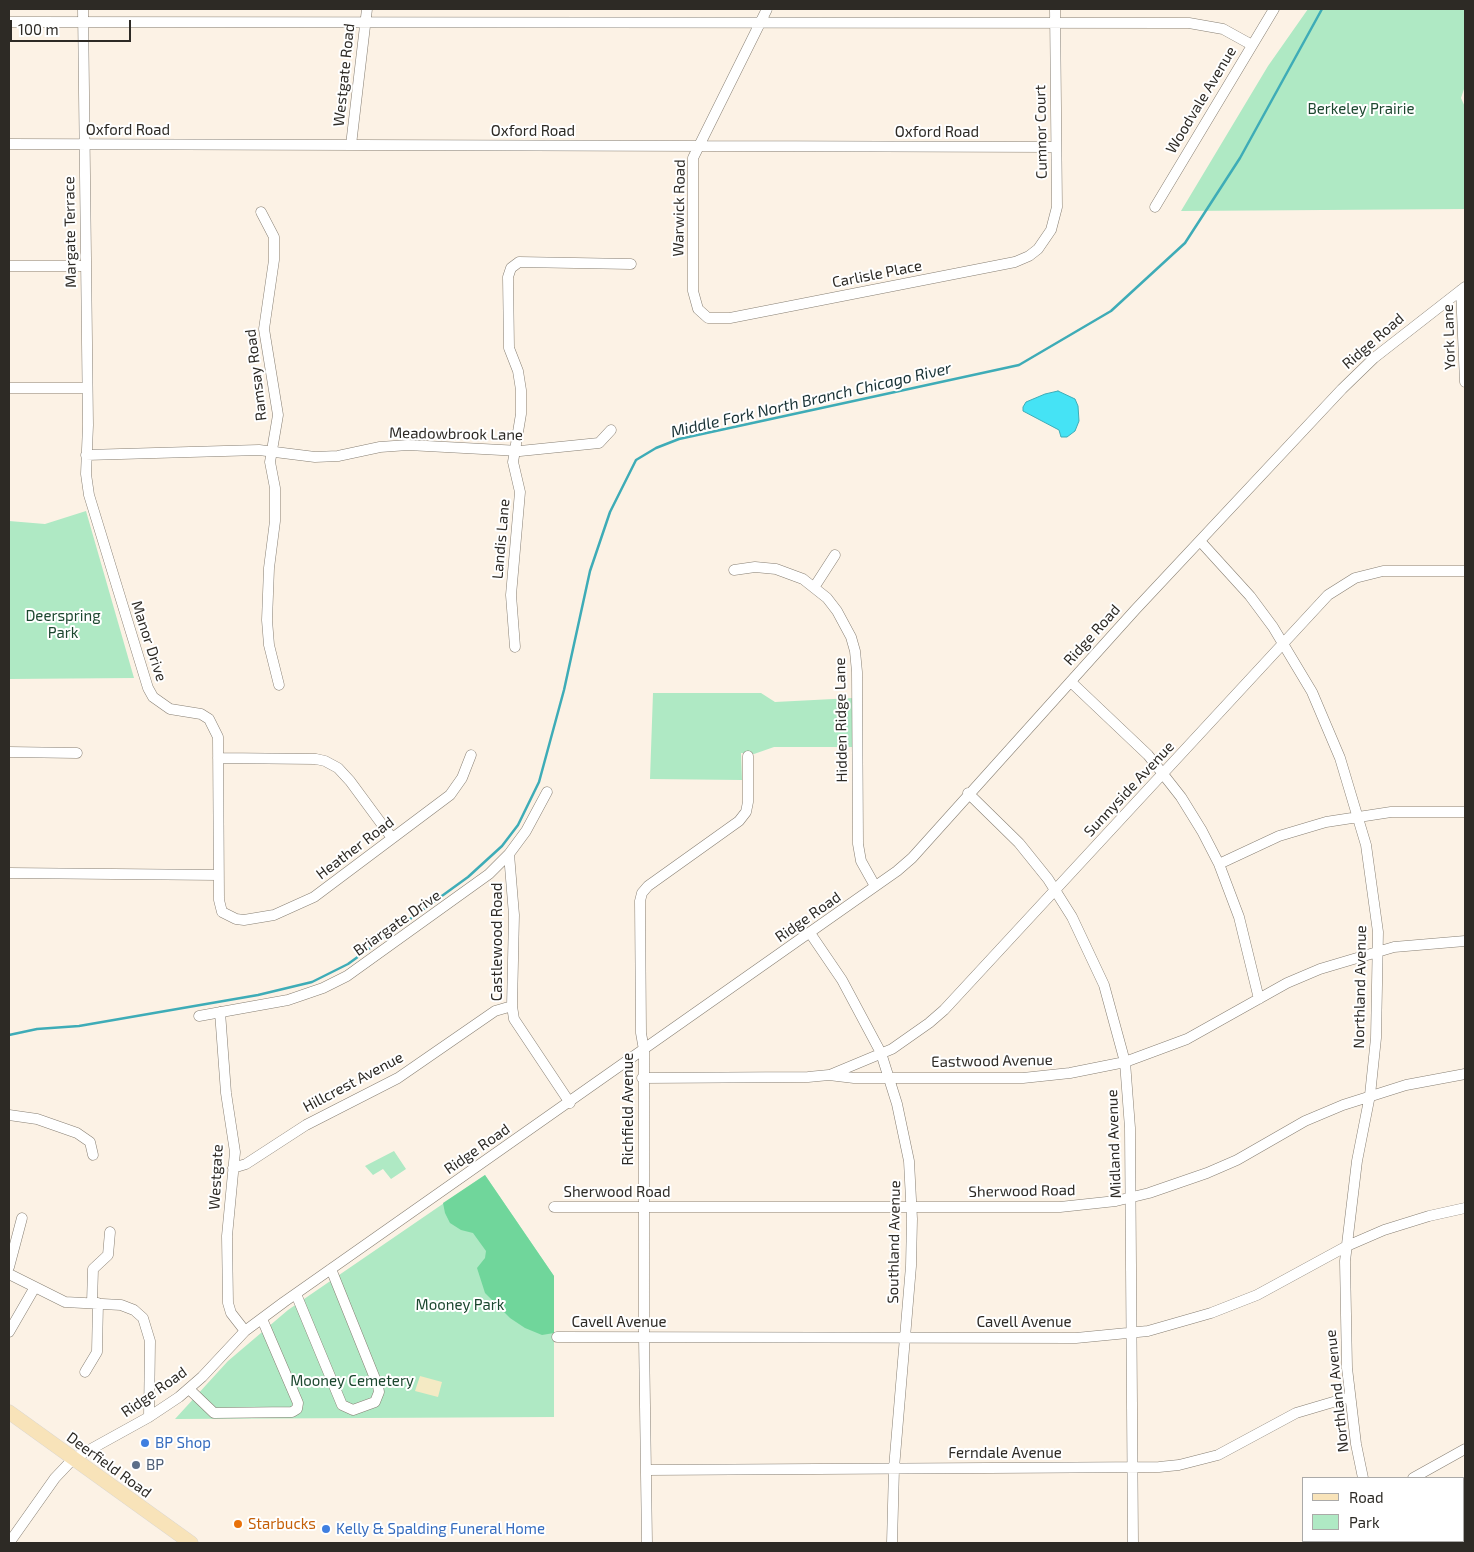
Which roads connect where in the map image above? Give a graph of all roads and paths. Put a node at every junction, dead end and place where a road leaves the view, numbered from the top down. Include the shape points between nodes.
1 (83, 9) edge
2 (367, 9) edge
3 (767, 9) edge
4 (1055, 9) edge
5 (1274, 9) edge
6 (9, 22) edge
7 (83, 22) junction
8 (364, 23) junction
9 (760, 24) junction
10 (1055, 24) junction
11 (1252, 45) junction
12 (9, 144) edge
13 (84, 144) junction
14 (351, 145) junction
15 (698, 147) junction
16 (1056, 147) junction
17 (1155, 207) dead end
18 (261, 212) dead end
19 (1038, 249) joint
20 (631, 264) dead end
21 (9, 266) edge
22 (86, 266) junction
23 (1463, 289) edge
24 (720, 319) joint
25 (1465, 382) edge
26 (9, 388) edge
27 (87, 388) junction
28 (611, 430) dead end
29 (513, 451) junction
30 (272, 452) junction
31 (86, 455) junction
32 (1200, 541) junction
33 (835, 555) dead end
34 (734, 570) dead end
35 (1465, 571) edge
36 (815, 586) junction
37 (1282, 643) junction
38 (515, 646) dead end
39 (1071, 682) junction
40 (279, 685) dead end
41 (9, 752) edge
42 (77, 752) dead end
43 (472, 755) dead end
44 (748, 756) dead end
45 (218, 758) junction
46 (1164, 774) junction
47 (547, 792) dead end
48 (968, 793) junction
49 (1465, 812) edge
50 (1359, 816) junction
51 (392, 838) junction
52 (510, 854) junction
53 (1219, 864) junction
54 (9, 873) edge
55 (218, 874) junction
56 (876, 886) junction
57 (1056, 890) junction
58 (228, 916) joint
59 (810, 933) junction
60 (1465, 941) edge
61 (1378, 951) junction
62 (1259, 1000) junction
63 (512, 1006) junction
64 (220, 1012) junction
65 (198, 1016) dead end
66 (644, 1050) junction
67 (880, 1054) junction
68 (1125, 1062) junction
69 (1465, 1074) edge
70 (829, 1075) junction
71 (642, 1078) junction
72 (890, 1078) junction
73 (1370, 1095) junction
74 (570, 1103) junction
75 (9, 1116) edge
76 (93, 1155) dead end
77 (233, 1168) junction
78 (1131, 1197) junction
79 (554, 1207) dead end
80 (644, 1207) junction
81 (912, 1208) junction
82 (1465, 1208) edge
83 (22, 1218) dead end
84 (110, 1232) dead end
85 (1347, 1246) junction
86 (9, 1267) edge
87 (331, 1269) junction
88 (9, 1274) edge
89 (35, 1287) junction
90 (296, 1294) junction
91 (95, 1304) junction
92 (262, 1319) junction
93 (245, 1331) junction
94 (9, 1332) edge
95 (1132, 1333) junction
96 (557, 1337) dead end
97 (644, 1337) junction
98 (906, 1337) junction
99 (85, 1372) dead end
100 (189, 1389) junction
101 (1350, 1397) junction
102 (9, 1412) edge
103 (149, 1417) junction
104 (1465, 1449) edge
105 (73, 1459) junction
106 (1132, 1467) junction
107 (894, 1468) junction
108 (646, 1470) junction
109 (1363, 1477) edge
110 (1415, 1477) edge
111 (9, 1543) edge
112 (191, 1543) edge
113 (646, 1543) edge
114 (892, 1543) edge
115 (1133, 1543) edge

1 - 7 street, Margate Terrace
2 - 8 street, Westgate Road
3 - 9 street, Warwick Road
4 - 10 street, Cumnor Court
5 - 11 street, Woodvale Avenue
6 - 7 street
7 - 8 street
7 - 13 street, Margate Terrace
8 - 9 street
8 - 14 street, Westgate Road
9 - 10 street
9 - 15 street, Warwick Road
10 - 11 street via 1207,24
10 - 16 street, Cumnor Court
11 - 17 street, Woodvale Avenue
12 - 13 street, Oxford Road
13 - 14 street, Oxford Road
13 - 22 street, Margate Terrace
14 - 15 street, Oxford Road
15 - 16 street, Oxford Road
15 - 24 street, Warwick Road via 693,158 694,302 703,315
16 - 19 street, Cumnor Court via 1055,217 1052,230
18 - 30 street, Ramsay Road via 274,237 264,329 278,405
19 - 24 street, Carlisle Place via 1015,262
20 - 29 street, Landis Lane via 518,262 511,268 507,284 509,348 521,390 519,429
21 - 22 street
22 - 27 street, Margate Terrace
23 - 25 street, York Lane
23 - 32 street, Ridge Road via 1368,364
26 - 27 street
27 - 31 street, Margate Terrace
28 - 29 street, Meadowbrook Lane via 599,443
29 - 30 street, Meadowbrook Lane via 408,444 338,456
29 - 38 street, Landis Lane via 520,492 512,578
30 - 31 street, Meadowbrook Lane
30 - 40 street, Ramsay Road via 270,462 276,521 269,568 267,620
31 - 45 street, Manor Drive via 89,495 144,680 153,696 165,706 208,719 218,737
32 - 37 street, Northland Avenue via 1250,596
32 - 39 street, Ridge Road
33 - 36 street
34 - 36 street, Hidden Ridge Lane via 776,569
35 - 37 street, Sunnyside Avenue via 1383,571 1355,578 1328,595
36 - 56 street, Hidden Ridge Lane via 838,611 855,652 858,844 861,862
37 - 46 street, Sunnyside Avenue
37 - 50 street, Northland Avenue via 1323,716
39 - 46 street
39 - 48 street, Ridge Road
41 - 42 street
43 - 51 street, Heather Road via 450,795
44 - 66 street, Richfield Avenue via 746,812 739,821 642,893 641,1024
45 - 51 street via 325,761 338,768 350,781
45 - 55 street, Manor Drive
46 - 53 street via 1202,831
46 - 57 street, Sunnyside Avenue
47 - 52 street, Briargate Drive
48 - 56 street, Ridge Road via 912,858
48 - 57 street, Midland Avenue via 1019,843
49 - 50 street via 1391,812
50 - 53 street via 1294,831
50 - 61 street, Northland Avenue via 1374,894
51 - 58 street, Heather Road via 299,905 274,915 244,920
52 - 63 street, Castlewood Road via 514,915
52 - 64 street, Briargate Drive via 476,885 347,976 288,1000
53 - 62 street via 1239,917
54 - 55 street
55 - 58 street, Manor Drive via 220,907
56 - 59 street, Ridge Road
57 - 67 street, Sunnyside Avenue via 944,1010 910,1037
57 - 68 street, Midland Avenue via 1083,937 1104,985
59 - 66 street, Ridge Road
59 - 67 street, Southland Avenue via 847,988
60 - 61 street, Eastwood Avenue via 1419,943
61 - 62 street, Eastwood Avenue via 1320,968
61 - 73 street, Northland Avenue via 1376,1038
62 - 68 street, Eastwood Avenue via 1187,1039
63 - 74 street, Castlewood Road via 518,1028
63 - 77 street, Hillcrest Avenue via 495,1011 398,1078 306,1125 246,1164
64 - 65 street
64 - 77 street, Westgate via 226,1093 235,1152
66 - 71 street, Richfield Avenue
66 - 74 street, Ridge Road
67 - 70 street, Sunnyside Avenue
67 - 72 street, Southland Avenue
68 - 72 street, Eastwood Avenue via 1023,1078
68 - 78 street, Midland Avenue
69 - 73 street, Sherwood Road
70 - 71 street, Eastwood Avenue
70 - 72 street, Eastwood Avenue
71 - 80 street, Richfield Avenue
72 - 81 street, Southland Avenue via 905,1139
73 - 78 street, Sherwood Road via 1305,1121 1237,1160 1207,1173
73 - 85 street, Northland Avenue via 1357,1161
74 - 87 street, Ridge Road
75 - 76 street via 37,1119 76,1133 90,1142
77 - 93 street, Westgate via 227,1236 228,1303 231,1313
78 - 81 street, Sherwood Road via 1060,1207
78 - 95 street, Midland Avenue
79 - 80 street, Sherwood Road
80 - 81 street, Sherwood Road
80 - 97 street, Richfield Avenue
81 - 98 street, Southland Avenue
82 - 85 street, Cavell Avenue via 1420,1218
83 - 86 street
84 - 91 street via 108,1255 93,1269
85 - 95 street, Cavell Avenue via 1232,1306
85 - 101 street, Northland Avenue via 1345,1332
87 - 90 street, Ridge Road
87 - 90 street via 378,1386 375,1402 353,1410 342,1405
88 - 89 street
89 - 91 street via 66,1302
89 - 94 street
90 - 92 street, Ridge Road
91 - 99 street via 97,1352
91 - 103 street via 121,1305 134,1310 147,1326 150,1341
92 - 93 street, Ridge Road
92 - 100 street via 298,1403 297,1410 214,1413
93 - 100 street, Ridge Road
95 - 98 street, Cavell Avenue via 1076,1338
95 - 106 street, Midland Avenue
96 - 97 street, Cavell Avenue
97 - 98 street, Cavell Avenue
97 - 108 street, Richfield Avenue
98 - 107 street, Southland Avenue
100 - 103 street, Ridge Road
101 - 106 street, Ferndale Avenue via 1296,1413 1218,1455 1178,1465
101 - 109 street, Northland Avenue
102 - 105 main road, Deerfield Road
103 - 105 street, Ridge Road
104 - 110 street
105 - 111 street, Ridge Road via 55,1478
105 - 112 main road, Deerfield Road
106 - 107 street, Ferndale Avenue
106 - 115 street, Midland Avenue
107 - 108 street, Ferndale Avenue
107 - 114 street, Southland Avenue
108 - 113 street, Richfield Avenue

